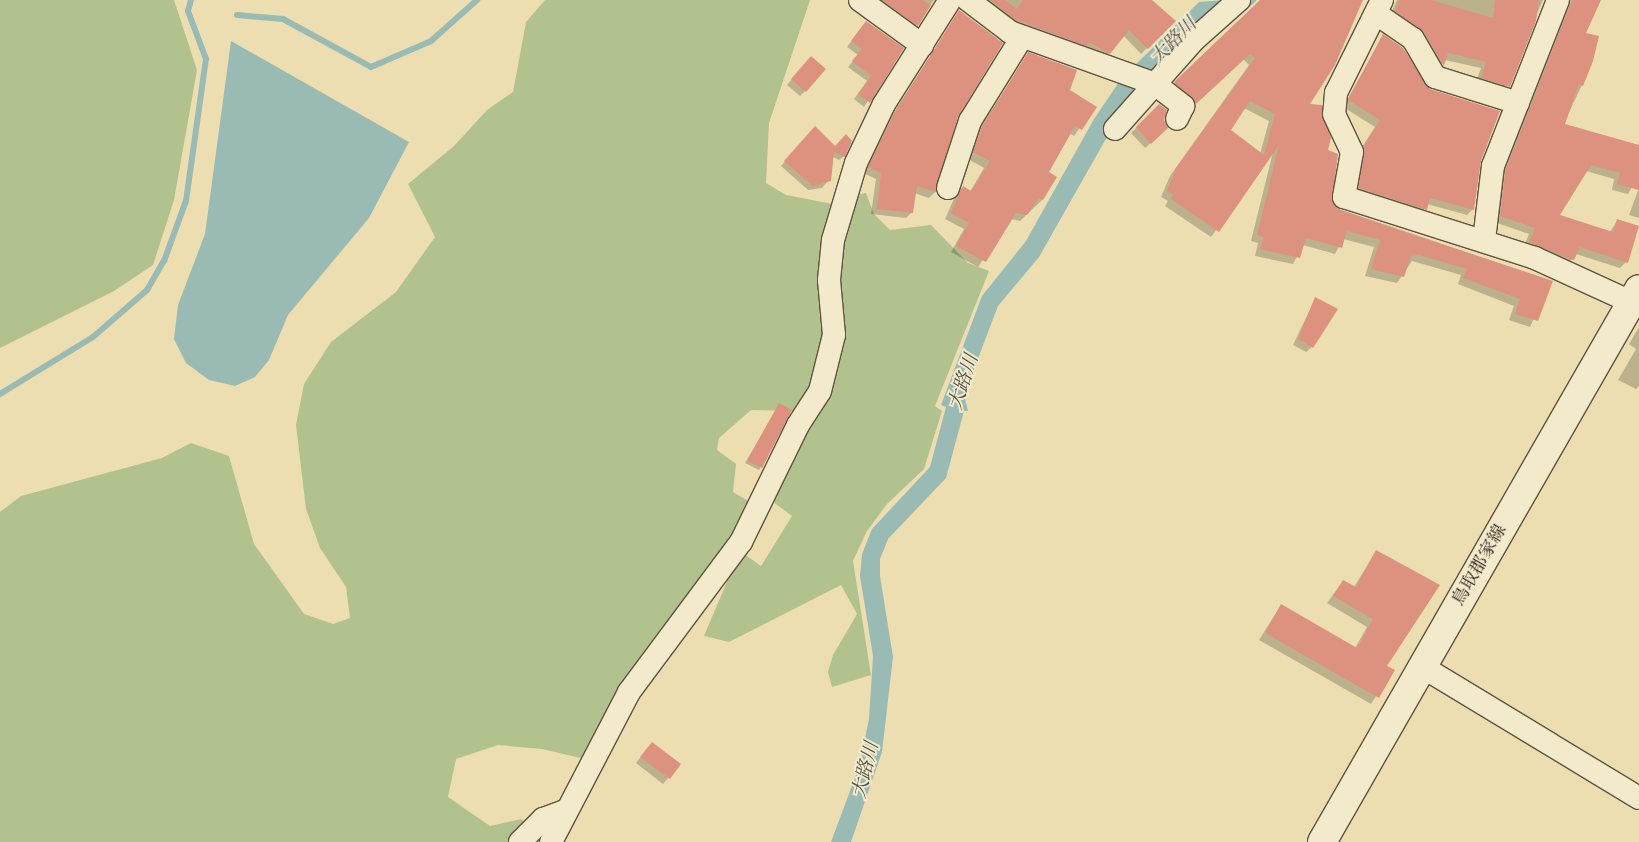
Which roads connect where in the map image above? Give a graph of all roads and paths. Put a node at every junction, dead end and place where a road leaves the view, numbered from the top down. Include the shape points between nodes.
1 (860, 0) edge
2 (950, 0) edge
3 (968, 0) edge
4 (1240, 0) edge
5 (1558, 0) edge
6 (1380, 8) edge
7 (1022, 37) junction
8 (922, 45) junction
9 (1155, 84) junction
10 (1518, 103) junction
11 (1177, 119) dead end
12 (1115, 128) dead end
13 (948, 188) dead end
14 (1484, 240) junction
15 (1635, 295) edge
16 (1421, 666) junction
17 (1639, 798) edge
18 (565, 811) junction
19 (520, 842) edge
20 (551, 842) edge
21 (1322, 842) edge

1 - 8 street
2 - 8 street
3 - 7 street
4 - 9 street via 1194,39
5 - 10 street
6 - 10 street via 1414,39 1435,77
6 - 14 street via 1336,93 1334,114 1352,152 1344,197
7 - 9 street
7 - 13 street via 970,121
8 - 18 street via 884,104 856,163 835,231 829,280 834,334 820,391 798,424 741,542 628,692
9 - 11 street via 1183,106
9 - 12 street
10 - 14 street via 1493,166
14 - 15 street
15 - 16 main road, 鳥取郡家線
16 - 17 street
16 - 21 main road, 鳥取郡家線
18 - 19 street via 543,819
18 - 20 street

